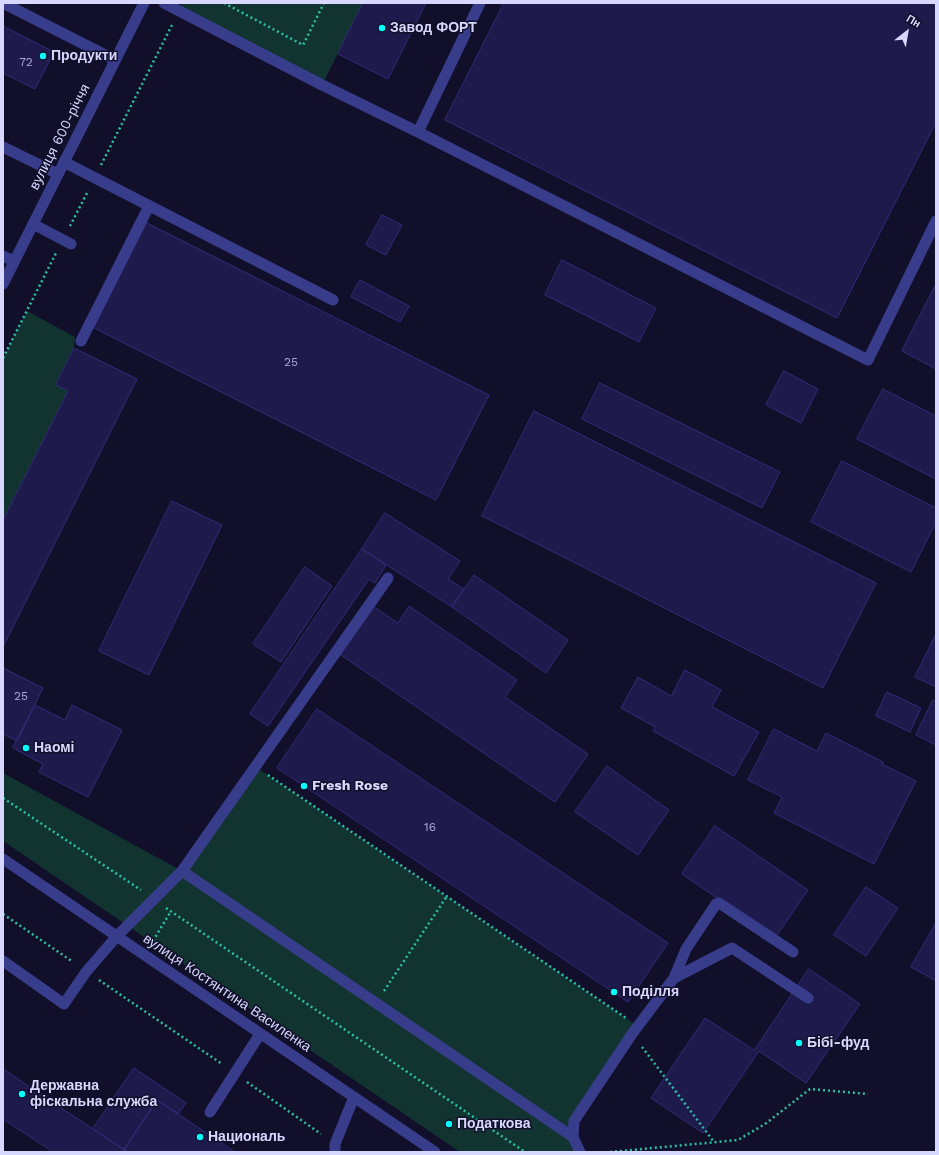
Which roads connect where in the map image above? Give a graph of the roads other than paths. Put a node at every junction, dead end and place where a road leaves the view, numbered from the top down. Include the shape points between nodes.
1 (3, 3) edge
2 (144, 3) edge
3 (164, 3) edge
4 (480, 3) edge
5 (115, 60) junction
6 (418, 132) junction
7 (3, 147) edge
8 (64, 162) junction
9 (58, 174) junction
10 (149, 206) junction
11 (936, 221) edge
12 (33, 224) junction
13 (71, 244) dead end
14 (3, 256) edge
15 (14, 261) junction
16 (3, 284) edge
17 (333, 300) dead end
18 (81, 341) dead end
19 (388, 578) dead end
20 (3, 859) edge
21 (182, 871) junction
22 (117, 936) junction
23 (793, 952) dead end
24 (3, 961) edge
25 (674, 978) junction
26 (808, 998) dead end
27 (260, 1034) junction
28 (354, 1097) junction
29 (210, 1112) dead end
30 (573, 1137) junction
31 (334, 1149) edge
32 (435, 1152) edge
33 (580, 1152) edge

1 - 5 street
2 - 5 street, вулиця 600-річчя
3 - 6 street via 322,86
4 - 6 street
5 - 8 street, вулиця 600-річчя
6 - 11 street via 868,360
7 - 9 street
8 - 9 street, вулиця 600-річчя
8 - 10 street
9 - 12 street, вулиця 600-річчя
10 - 17 street
10 - 18 street
12 - 13 street
12 - 15 street, вулиця 600-річчя
14 - 15 street
15 - 16 street, вулиця 600-річчя
19 - 21 street
20 - 22 street, вулиця Костянтина Василенка
21 - 22 street
21 - 30 street
22 - 24 street via 86,972 64,1004
22 - 27 street, вулиця Костянтина Василенка
23 - 25 street via 719,903 686,949
25 - 26 street via 732,948
25 - 30 street via 574,1120
27 - 28 street, вулиця Костянтина Василенка
27 - 29 street
28 - 31 street
28 - 32 street, вулиця Костянтина Василенка
30 - 33 street

